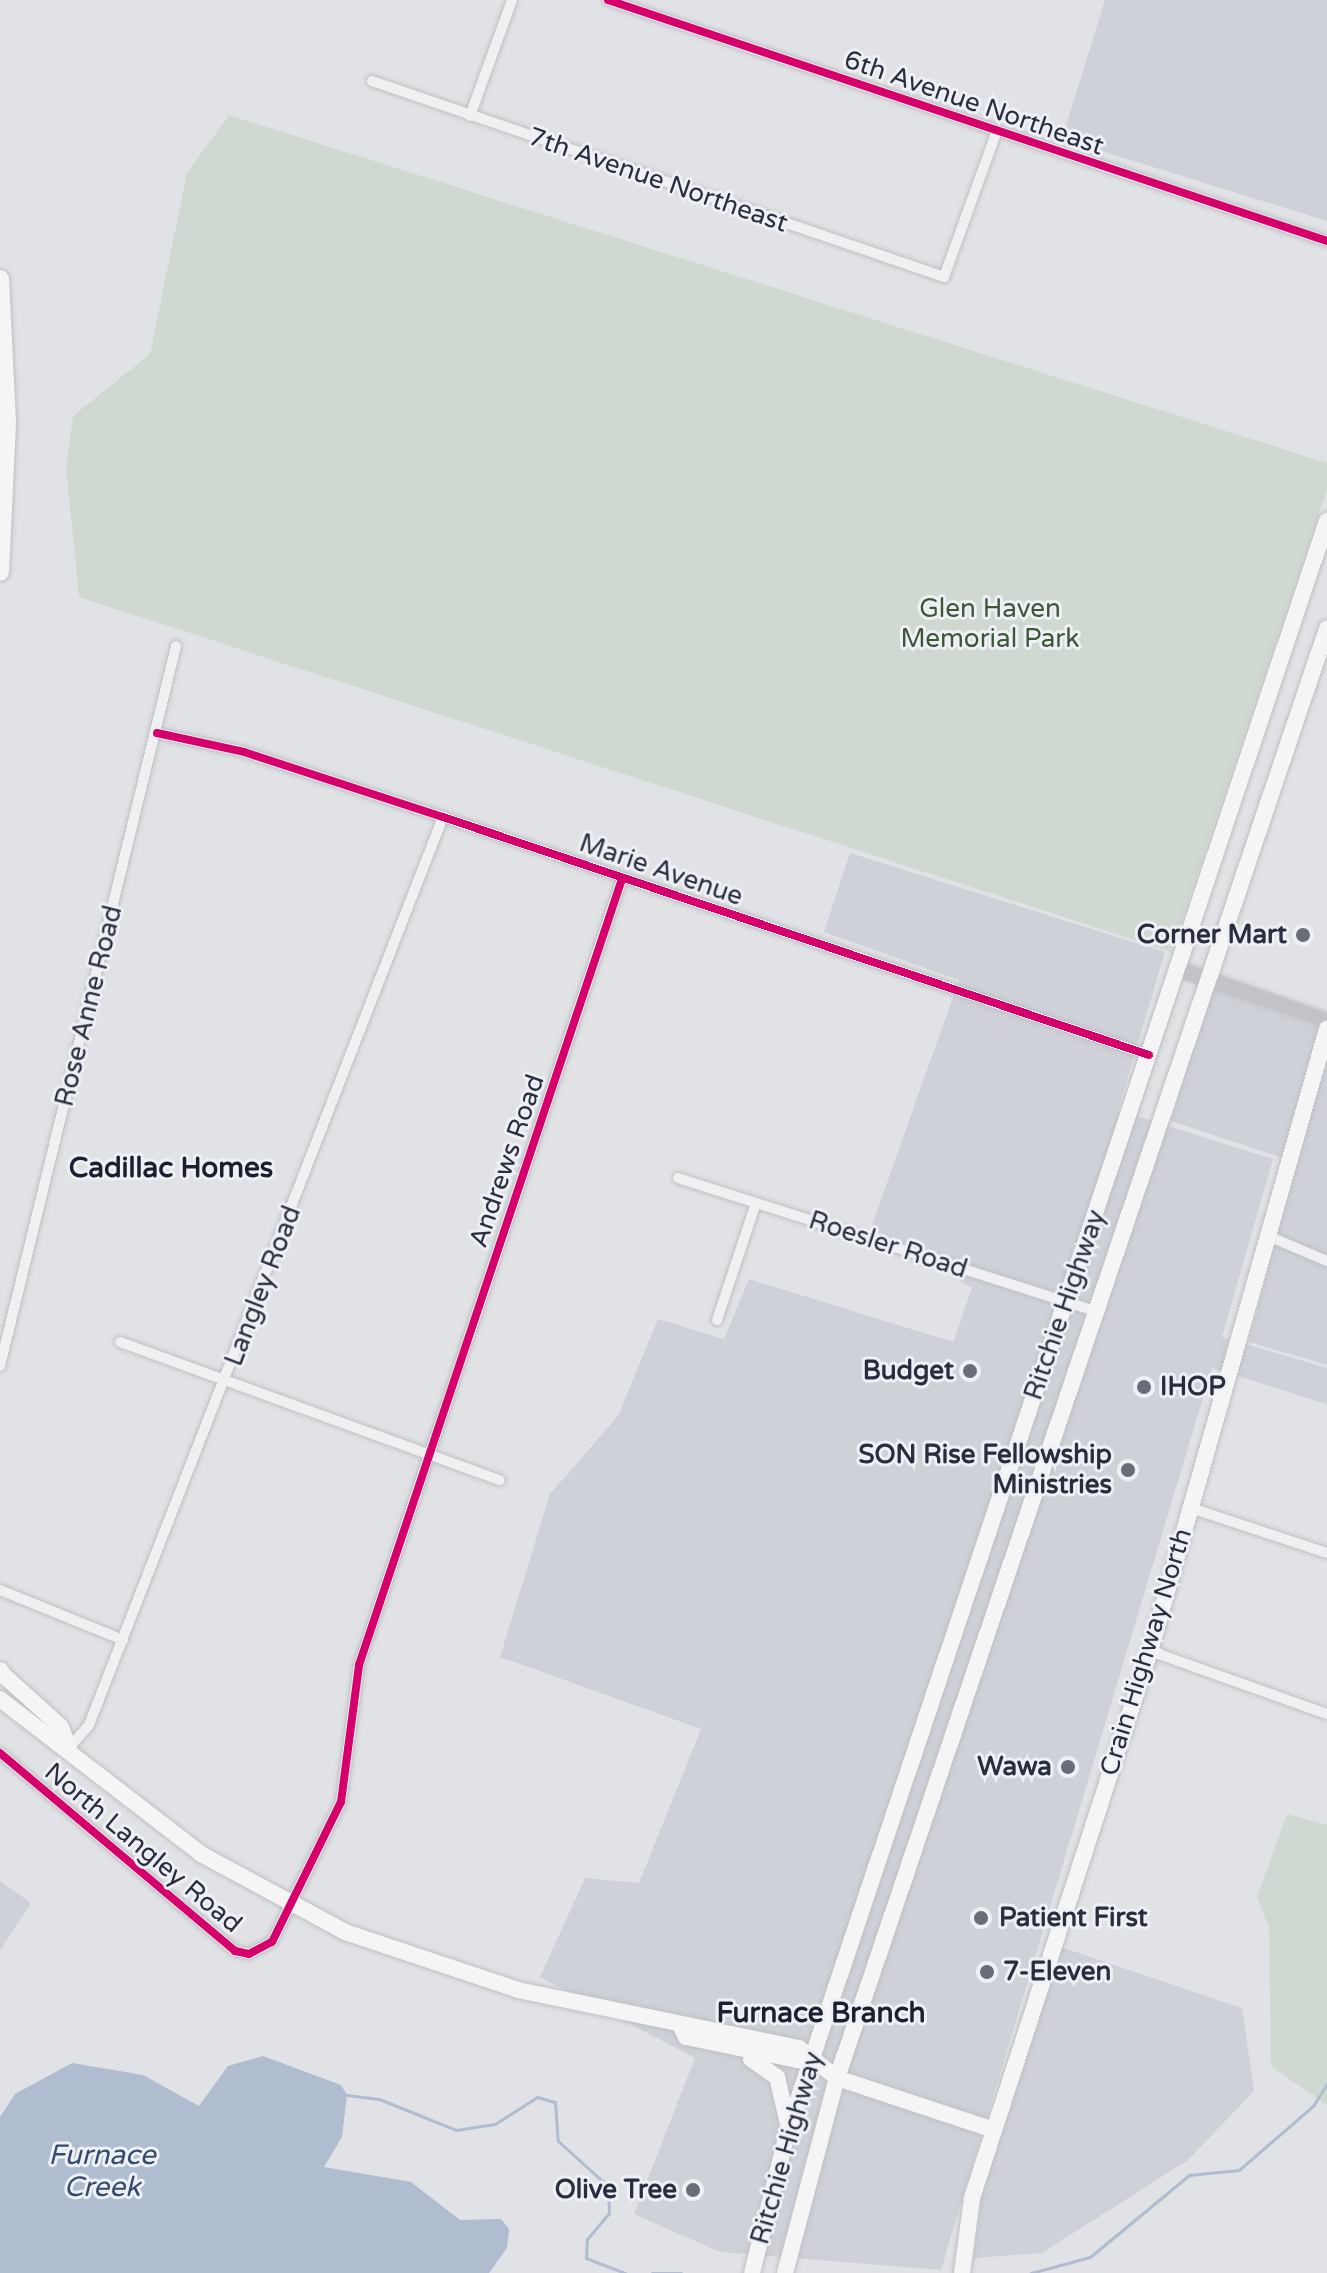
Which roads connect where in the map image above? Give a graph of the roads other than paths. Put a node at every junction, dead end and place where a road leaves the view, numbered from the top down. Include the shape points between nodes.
1 (512, 0) edge
2 (608, 0) edge
3 (624, 3) edge
4 (372, 81) dead end
5 (470, 116) junction
6 (996, 133) junction
7 (1327, 241) edge
8 (0, 279) edge
9 (1327, 521) edge
10 (0, 572) edge
11 (1327, 629) edge
12 (176, 646) dead end
13 (157, 733) junction
14 (443, 817) junction
15 (622, 879) junction
16 (1178, 969) junction
17 (1209, 980) junction
18 (1327, 1021) edge
19 (1327, 1029) edge
20 (1149, 1055) junction
21 (678, 1178) dead end
22 (756, 1203) junction
23 (1266, 1235) junction
24 (1327, 1261) edge
25 (1066, 1302) junction
26 (1098, 1312) junction
27 (717, 1320) dead end
28 (120, 1342) dead end
29 (0, 1366) edge
30 (225, 1382) junction
31 (429, 1455) junction
32 (500, 1480) dead end
33 (1191, 1508) junction
34 (1327, 1553) edge
35 (0, 1590) edge
36 (123, 1640) junction
37 (1150, 1651) junction
38 (0, 1672) edge
39 (0, 1699) edge
40 (1327, 1714) edge
41 (69, 1748) junction
42 (0, 1753) edge
43 (292, 1906) junction
44 (682, 2029) junction
45 (710, 2042) junction
46 (811, 2063) junction
47 (837, 2078) junction
48 (788, 2130) junction
49 (994, 2130) junction
50 (962, 2267) edge
51 (752, 2269) edge
52 (786, 2270) edge

1 - 5 street
2 - 3 street, 6th Avenue Northeast
3 - 6 street, 6th Avenue Northeast
4 - 5 street, 7th Avenue Northeast
5 - 6 street, 7th Avenue Northeast via 944,277
6 - 7 street, 6th Avenue Northeast
8 - 10 highway via 7,437
9 - 16 main road, Ritchie Highway
11 - 17 main road, Ritchie Highway
12 - 13 street, Rose Anne Road
13 - 14 street, Marie Avenue via 244,752
13 - 29 street, Rose Anne Road
14 - 15 street, Marie Avenue
14 - 30 street, Langley Road
15 - 20 street, Marie Avenue
15 - 31 street, Andrews Road
16 - 17 street
16 - 20 main road, Ritchie Highway
17 - 18 street
17 - 26 main road, Ritchie Highway
19 - 23 main road, Crain Highway North
20 - 25 main road, Ritchie Highway
21 - 22 street, Roesler Road
22 - 25 street, Roesler Road
22 - 27 street
23 - 24 street
23 - 33 main road, Crain Highway North
25 - 26 street, Roesler Road
25 - 46 main road, Ritchie Highway
26 - 47 main road, Ritchie Highway
28 - 30 street
30 - 31 street
30 - 36 street, Langley Road
31 - 32 street
31 - 43 street, Andrews Road via 359,1665 344,1794
33 - 34 street
33 - 37 main road, Crain Highway North
35 - 36 street
36 - 41 street, Langley Road via 89,1725
37 - 40 street
37 - 49 main road, Crain Highway North
38 - 41 main road via 61,1727
39 - 41 main road via 48,1741
41 - 43 main road via 180,1839
42 - 43 street, North Langley Road via 235,1951 262,1951
43 - 44 main road via 455,1973
44 - 45 main road
44 - 46 main road via 690,2023 799,2048
45 - 46 main road
45 - 48 main road via 771,2069 784,2094
46 - 47 main road
46 - 48 main road, Ritchie Highway
47 - 49 main road
47 - 52 main road, Ritchie Highway
48 - 51 main road, Ritchie Highway
49 - 50 main road, Crain Highway North

